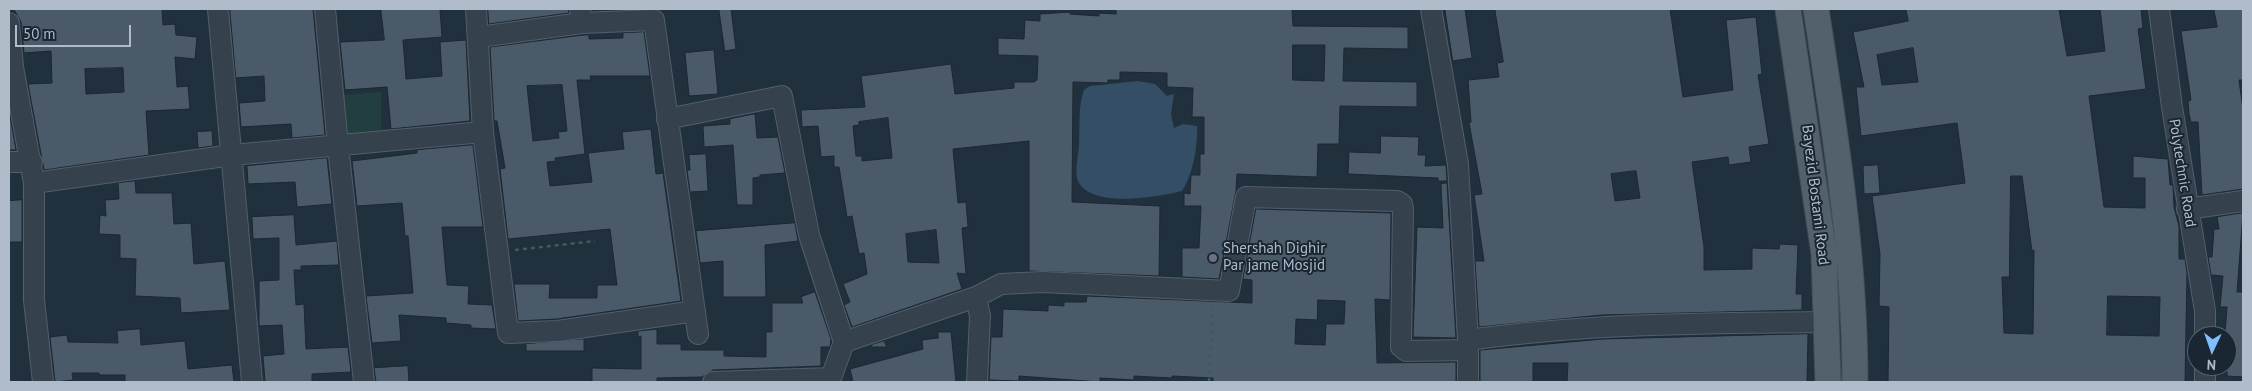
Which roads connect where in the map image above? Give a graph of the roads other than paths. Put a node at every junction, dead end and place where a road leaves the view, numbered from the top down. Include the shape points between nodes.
1 (218, 9) edge
2 (325, 9) edge
3 (476, 9) edge
4 (1431, 9) edge
5 (1788, 9) edge
6 (1816, 9) edge
7 (2159, 9) edge
8 (581, 16) edge
9 (9, 23) edge
10 (479, 38) junction
11 (11, 67) edge
12 (667, 119) junction
13 (483, 132) junction
14 (338, 146) junction
15 (232, 155) junction
16 (9, 162) edge
17 (32, 162) junction
18 (34, 183) junction
19 (2243, 201) edge
20 (2187, 209) junction
21 (976, 297) junction
22 (695, 311) junction
23 (1828, 322) junction
24 (2205, 326) edge
25 (698, 334) dead end
26 (844, 342) junction
27 (1468, 345) junction
28 (42, 382) edge
29 (252, 382) edge
30 (364, 382) edge
31 (713, 382) edge
32 (977, 382) edge
33 (1468, 382) edge
34 (1828, 382) edge
35 (1855, 382) edge

1 - 15 street
2 - 14 street
3 - 10 street
4 - 27 street via 1458,164
5 - 23 main road, Bayezid Bostami Road via 1821,228
6 - 35 main road, Bayezid Bostami Road via 1845,204 1855,328
7 - 20 street, Polytechnic Road
8 - 10 street
8 - 12 street via 654,20
9 - 11 street
10 - 13 street
11 - 17 street
12 - 22 street
12 - 26 street via 782,96 809,235
13 - 14 street
13 - 22 street via 508,333 558,331
14 - 15 street
14 - 30 street
15 - 18 street
15 - 29 street
16 - 17 street
17 - 18 street
18 - 28 street via 34,300
19 - 20 street
20 - 24 street, Polytechnic Road
21 - 26 street
21 - 27 street via 1001,284 1044,282 1229,291 1246,197 1397,201 1403,208 1401,347 1406,351
21 - 32 street via 980,324
22 - 25 street
23 - 27 street via 1638,324 1536,330
23 - 34 main road, Bayezid Bostami Road
26 - 31 street via 831,378
27 - 33 street

